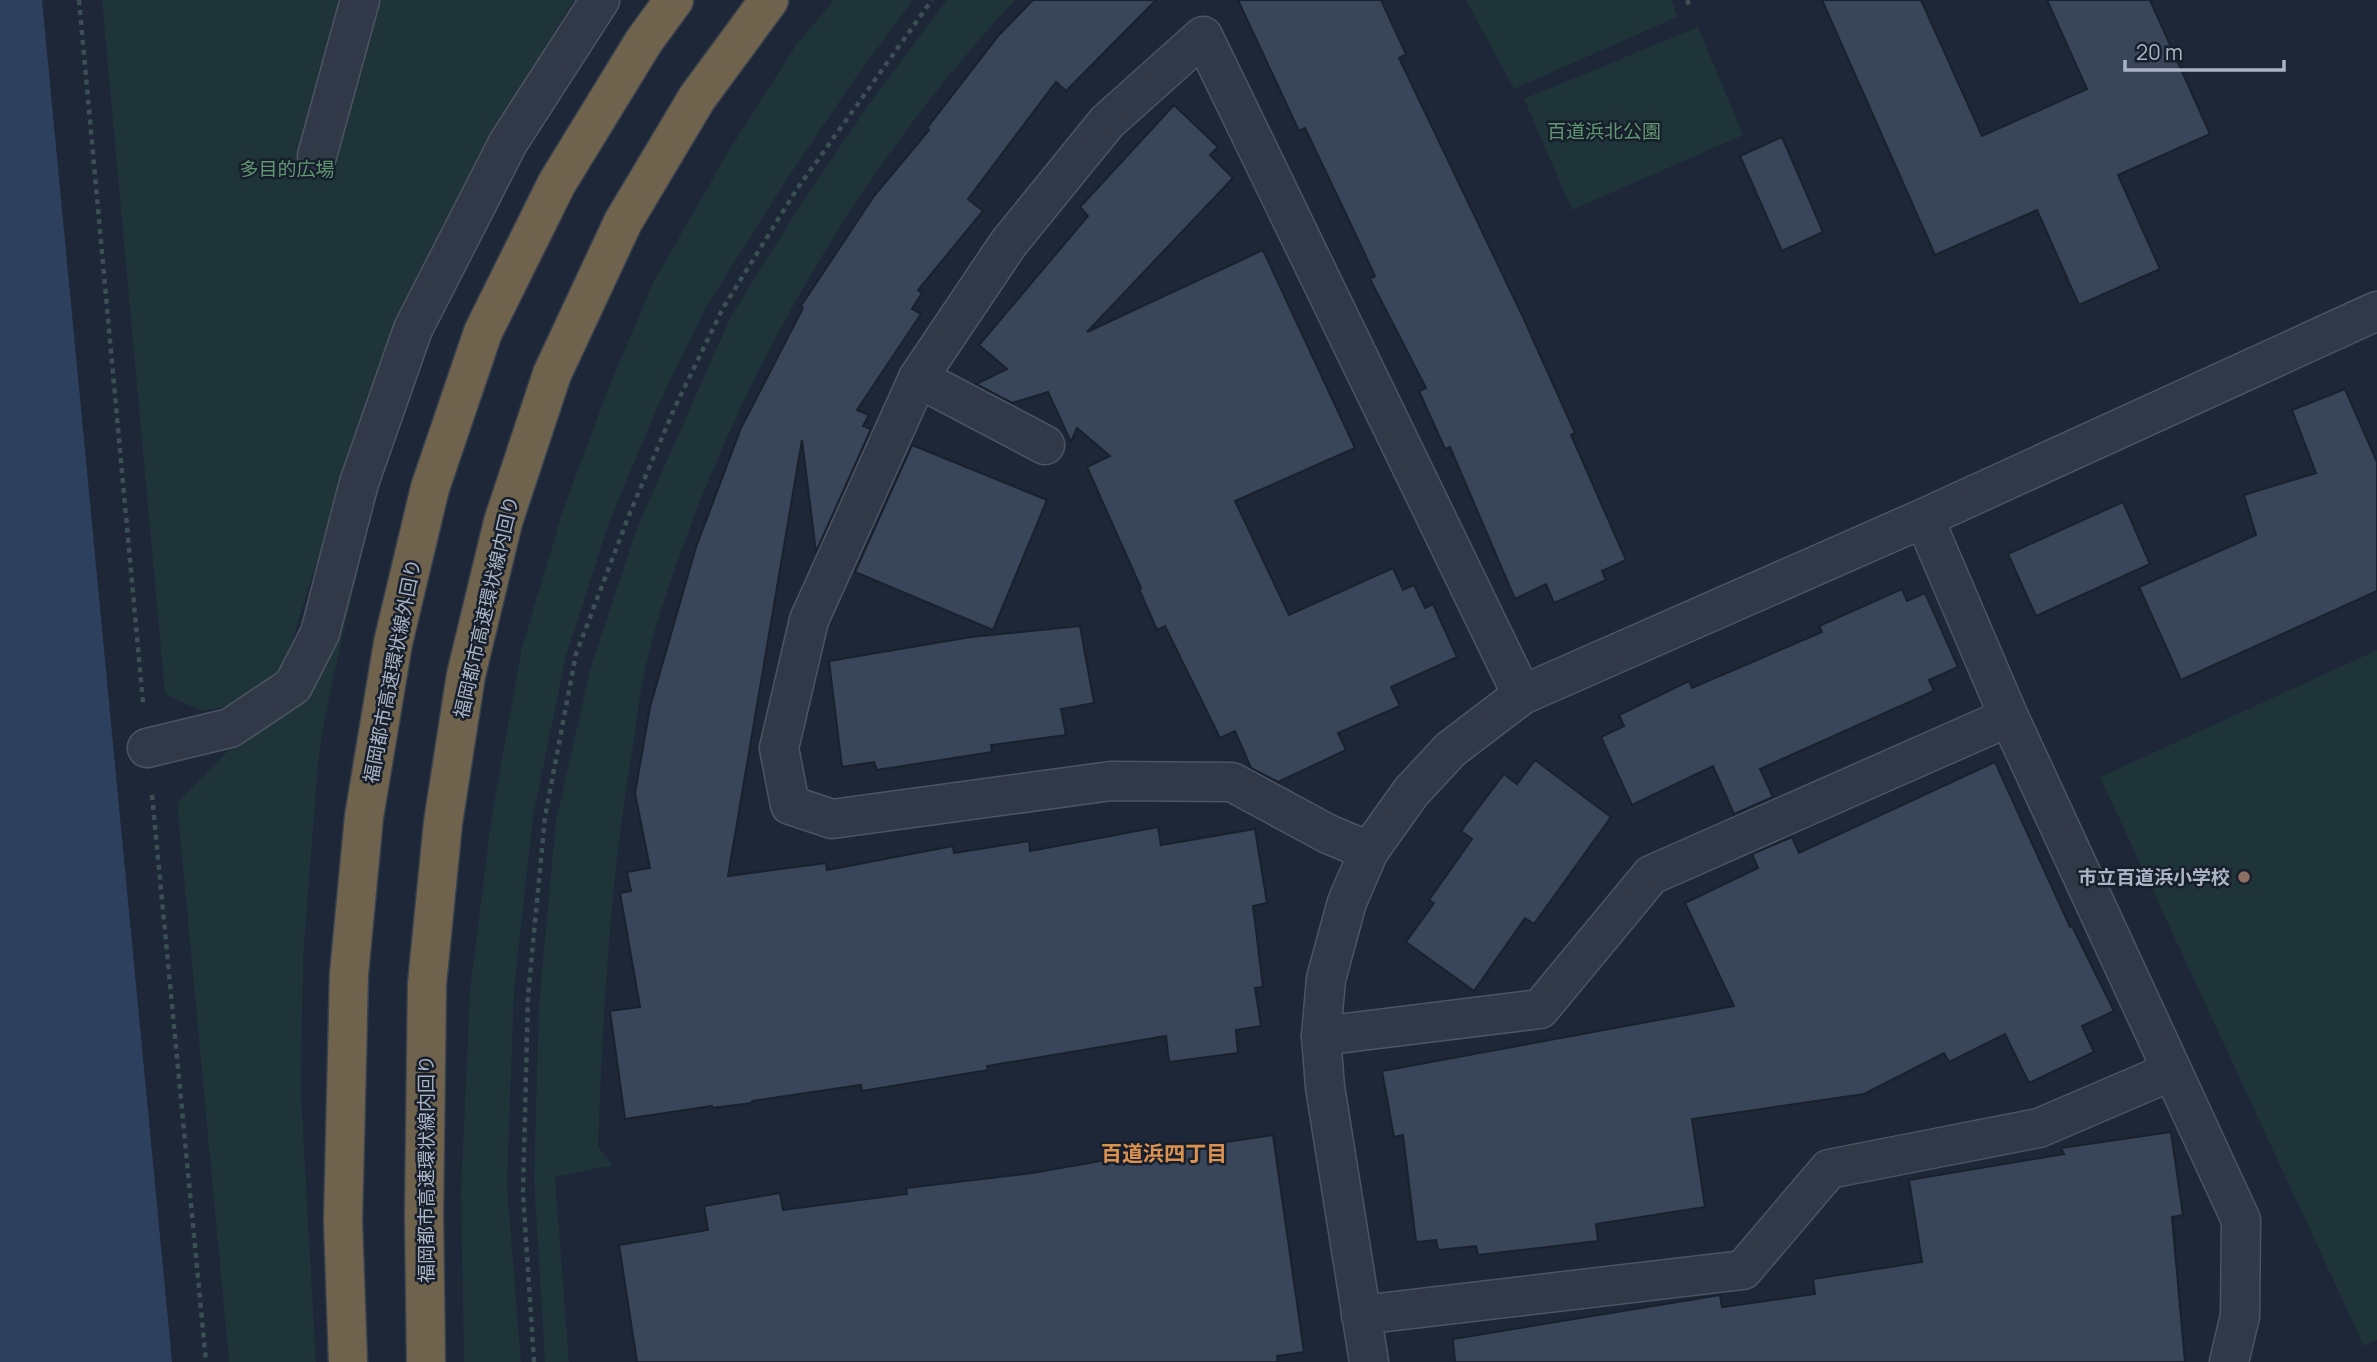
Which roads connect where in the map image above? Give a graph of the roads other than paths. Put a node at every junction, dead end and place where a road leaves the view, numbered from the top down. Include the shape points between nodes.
1 (360, 0) edge
2 (600, 0) edge
3 (674, 0) edge
4 (769, 0) edge
5 (317, 156) dead end
6 (2377, 311) edge
7 (918, 379) junction
8 (1045, 445) dead end
9 (1923, 518) junction
10 (1522, 695) junction
11 (2009, 717) junction
12 (147, 748) road end
13 (1369, 851) junction
14 (1321, 1036) junction
15 (2172, 1071) junction
16 (1361, 1315) junction
17 (348, 1362) edge
18 (426, 1362) edge
19 (1369, 1362) edge
20 (2229, 1362) edge

1 - 5 street
2 - 12 street via 508,143 413,329 359,483 320,633 293,686 230,728
3 - 17 highway, 福岡都市高速環状線外回り via 557,183 483,332 430,488 411,565 364,817 349,974 343,1220
4 - 18 highway, 福岡都市高速環状線内回り via 697,98 623,222 552,374 503,522 466,675 443,822 427,984
6 - 9 street
7 - 8 street
7 - 10 street via 1008,244 1107,122 1203,36
7 - 13 street via 809,620 779,748 790,805 832,819 1111,780 1232,782
9 - 10 street
9 - 11 street
10 - 13 street via 1451,749 1411,792
11 - 14 street via 1651,875 1541,1009
11 - 15 street
13 - 14 street via 1347,902 1326,979
14 - 16 street
15 - 16 street via 2039,1128 1829,1169 1743,1270
15 - 20 street via 2241,1220 2240,1316
16 - 19 street

